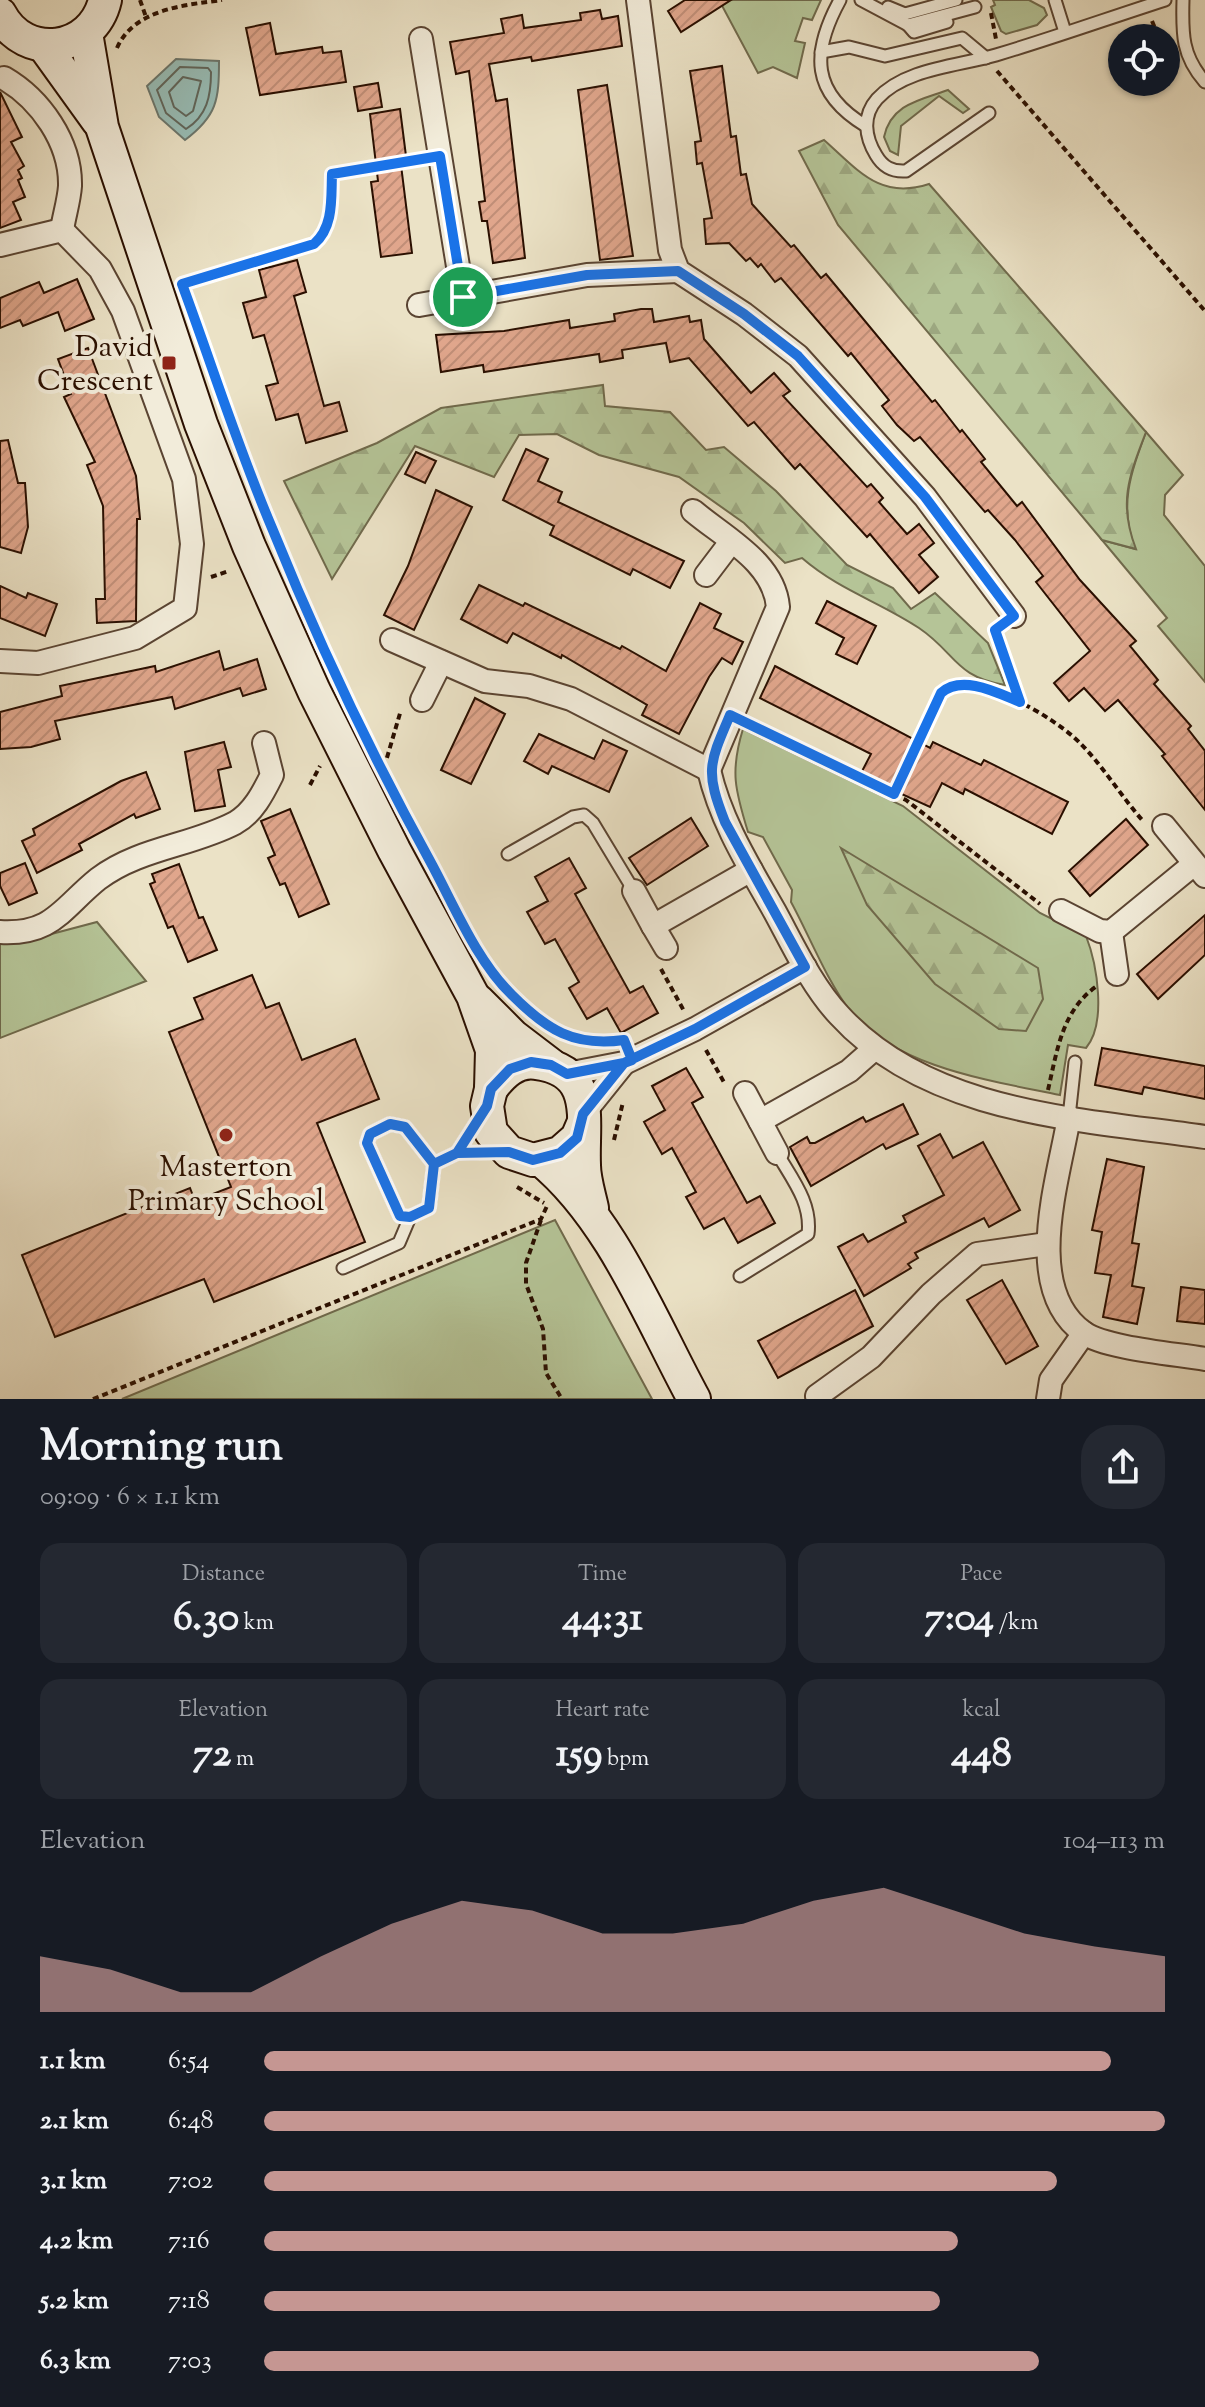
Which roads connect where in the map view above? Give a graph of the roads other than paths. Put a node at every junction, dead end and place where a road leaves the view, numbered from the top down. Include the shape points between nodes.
1 (638, 0) edge
2 (840, 0) edge
3 (861, 0) edge
4 (868, 0) edge
5 (956, 0) edge
6 (1165, 0) edge
7 (1183, 0) edge
8 (109, 1) edge
9 (1056, 1) edge
10 (974, 3) edge
11 (3, 23) edge
12 (1065, 32) junction
13 (86, 33) junction
14 (421, 39) dead end
15 (44, 46) junction
16 (821, 52) junction
17 (990, 57) junction
18 (4, 78) dead end
19 (1205, 82) edge
20 (989, 113) dead end
21 (866, 126) junction
22 (102, 127) junction
23 (62, 230) junction
24 (0, 245) edge
25 (678, 271) junction
26 (463, 297) junction
27 (419, 305) dead end
28 (693, 511) dead end
29 (731, 542) junction
30 (706, 575) dead end
31 (1014, 616) road end
32 (392, 640) dead end
33 (0, 661) edge
34 (441, 662) junction
35 (422, 700) dead end
36 (264, 743) dead end
37 (709, 770) junction
38 (1164, 826) road end
39 (508, 854) dead end
40 (751, 870) junction
41 (1200, 870) edge
42 (634, 891) joint
43 (1061, 911) road end
44 (653, 926) junction
45 (0, 932) edge
46 (1111, 932) junction
47 (666, 948) dead end
48 (805, 967) junction
49 (1117, 974) dead end
50 (473, 996) junction
51 (874, 1049) junction
52 (1075, 1062) dead end
53 (624, 1063) junction
54 (559, 1070) junction
55 (745, 1093) dead end
56 (489, 1098) junction
57 (1069, 1117) junction
58 (583, 1119) junction
59 (760, 1121) junction
60 (1205, 1137) edge
61 (457, 1153) junction
62 (777, 1153) joint
63 (524, 1155) junction
64 (434, 1164) junction
65 (594, 1215) junction
66 (410, 1217) junction
67 (1047, 1244) junction
68 (343, 1268) dead end
69 (740, 1276) dead end
70 (1084, 1333) junction
71 (1205, 1359) edge
72 (817, 1396) dead end
73 (694, 1399) edge
74 (1048, 1399) edge

1 - 25 street via 670,250
2 - 16 lane
3 - 10 lane via 908,25
4 - 5 lane via 905,14
6 - 12 lane
7 - 19 lane via 1182,40 1187,58
8 - 13 main road
9 - 12 lane
11 - 15 main road via 25,40
12 - 17 lane
13 - 15 main road via 67,44
13 - 22 main road
14 - 26 street
15 - 22 main road
16 - 17 lane via 849,47 885,56 962,38
16 - 21 lane via 828,93 841,111
17 - 21 lane via 906,80 878,97
18 - 23 street via 36,102 67,160 70,187
20 - 21 lane via 906,171 881,163
22 - 50 main road via 201,424 249,546 314,691
23 - 24 street
23 - 33 street via 100,269 123,311 184,479 192,544 185,608 135,638 38,663
25 - 26 street via 587,275
25 - 31 street via 798,356 925,497
26 - 27 street
28 - 29 street
29 - 30 street
29 - 37 street via 769,575 778,607
32 - 34 street
34 - 35 street
34 - 37 street via 485,681 529,686 571,699
36 - 45 street via 272,775 259,801 237,822 137,856 98,880 49,925
37 - 40 street via 725,822
38 - 41 street
39 - 42 lane via 584,815
40 - 44 street
40 - 48 street
41 - 46 street
42 - 44 street
43 - 46 street
44 - 47 street
46 - 49 street
48 - 51 street via 837,1014
48 - 53 street
50 - 54 main road via 513,1036
50 - 56 main road via 492,1050
51 - 57 street via 896,1065 965,1094
51 - 59 street via 849,1071
52 - 57 lane
53 - 54 street
53 - 58 street
54 - 56 main road via 519,1064 504,1073
54 - 58 main road via 581,1092
55 - 59 street
56 - 61 lane
56 - 63 main road via 491,1132
57 - 60 street
57 - 67 street
58 - 63 main road via 569,1147 551,1157
58 - 65 main road via 584,1170
59 - 62 street
61 - 63 lane
61 - 64 lane
62 - 69 lane via 806,1203 808,1234
63 - 65 main road via 563,1178
64 - 66 lane via 429,1208
64 - 66 lane via 405,1127 390,1124 370,1134 367,1143 400,1216
65 - 73 main road
66 - 68 lane via 399,1243
67 - 70 street via 1058,1303
67 - 72 street via 977,1254 871,1357
70 - 71 street
70 - 74 street via 1051,1380

